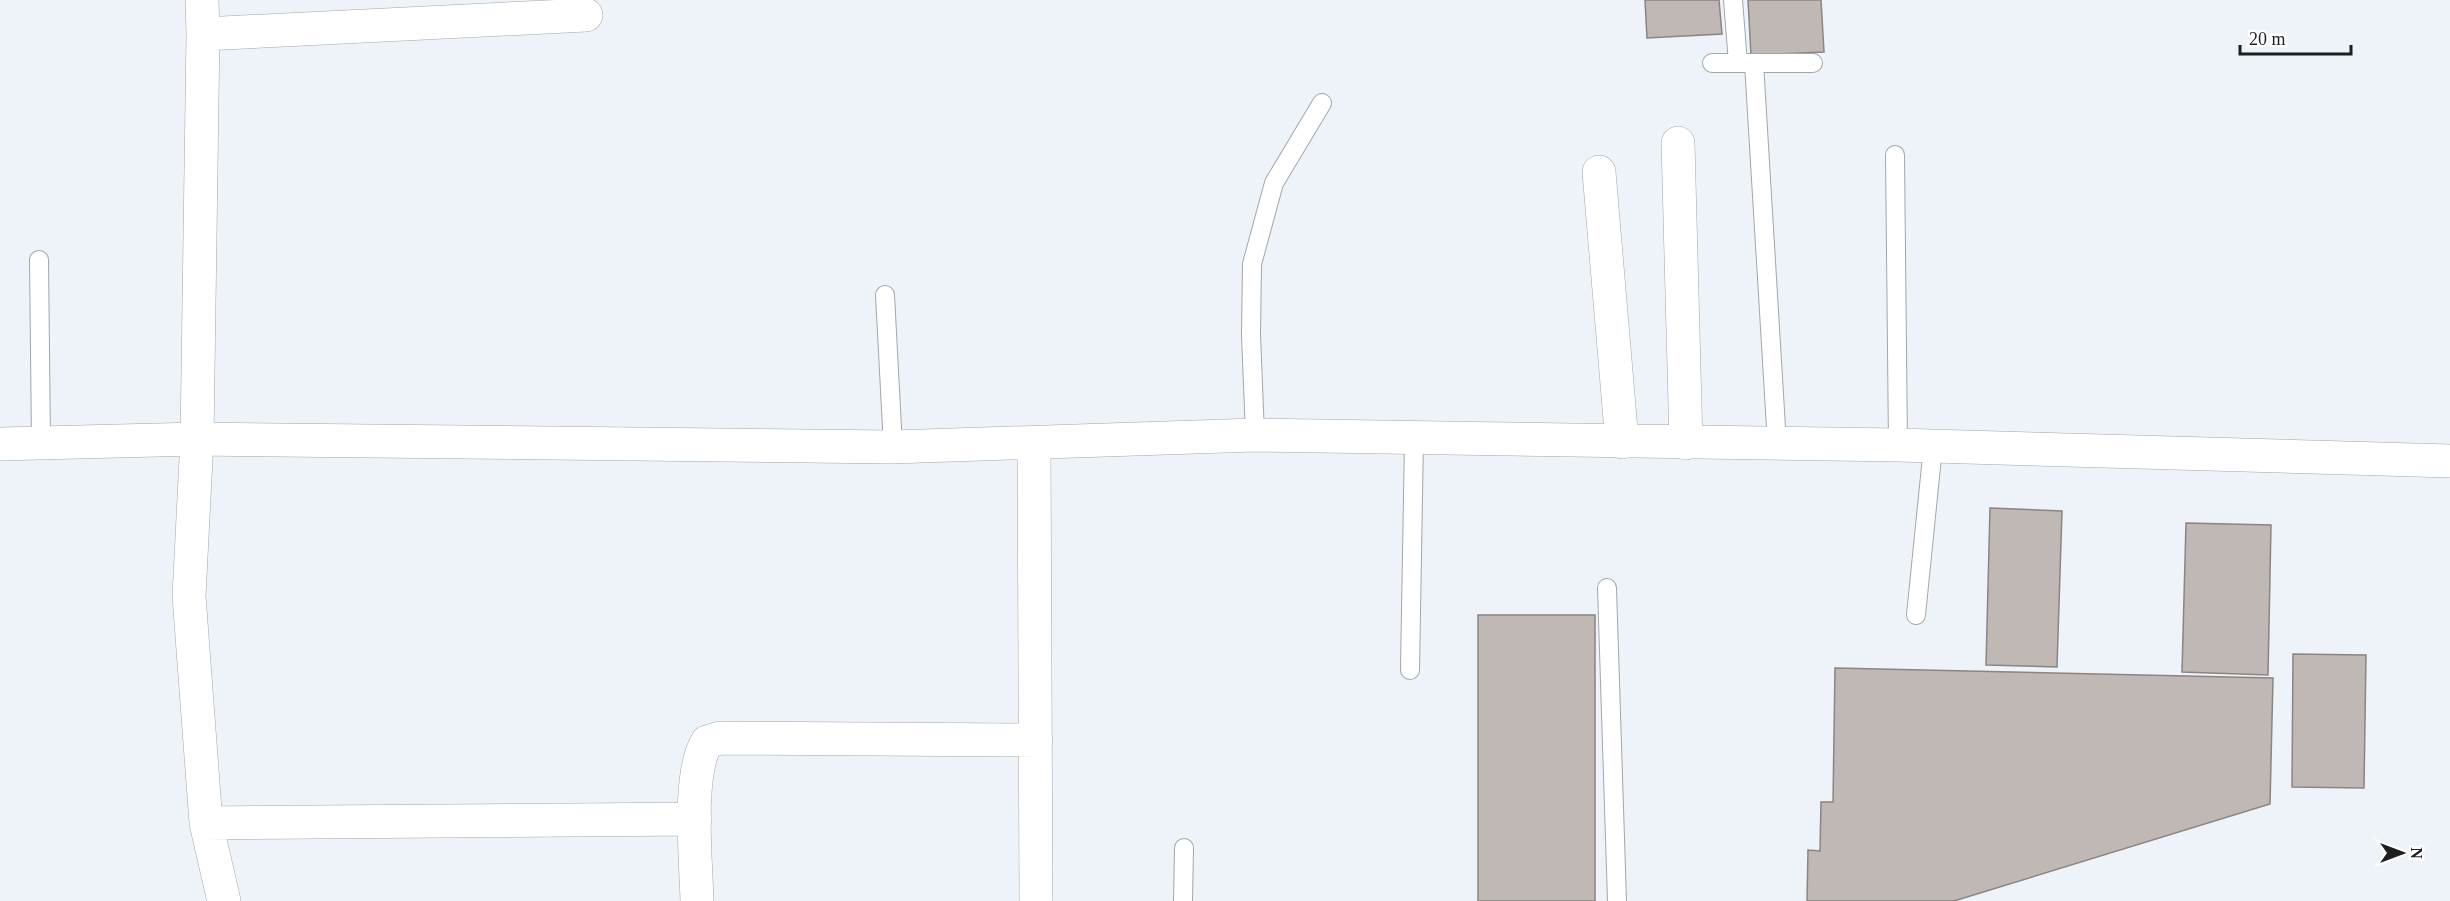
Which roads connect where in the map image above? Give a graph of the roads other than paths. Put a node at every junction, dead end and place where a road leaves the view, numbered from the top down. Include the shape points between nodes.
1 (202, 0) edge
2 (1733, 0) edge
3 (586, 15) dead end
4 (203, 33) junction
5 (1712, 63) dead end
6 (1746, 63) junction
7 (1813, 63) dead end
8 (1322, 103) dead end
9 (1678, 143) dead end
10 (1895, 155) dead end
11 (1599, 172) dead end
12 (39, 260) dead end
13 (885, 295) dead end
14 (1255, 435) junction
15 (197, 439) junction
16 (1414, 439) junction
17 (1622, 442) junction
18 (41, 443) junction
19 (1034, 443) junction
20 (1686, 443) junction
21 (0, 444) edge
22 (1777, 444) junction
23 (1898, 445) junction
24 (892, 447) junction
25 (1933, 447) junction
26 (2450, 461) edge
27 (1607, 588) dead end
28 (1916, 615) dead end
29 (1410, 670) dead end
30 (1036, 740) junction
31 (695, 819) junction
32 (206, 823) junction
33 (1184, 848) dead end
34 (224, 901) edge
35 (697, 901) edge
36 (1036, 901) edge
37 (1183, 901) edge
38 (1617, 901) edge

1 - 4 street
2 - 6 lane
3 - 4 street
4 - 15 street
5 - 6 lane
6 - 7 lane
6 - 22 lane
8 - 14 lane via 1274,183 1252,264
9 - 20 street
10 - 23 lane
11 - 17 street
12 - 18 lane
13 - 24 lane
14 - 16 street
14 - 19 street
15 - 18 street
15 - 24 street
15 - 32 street via 189,596
16 - 17 street
16 - 29 lane
17 - 20 street
18 - 21 street
19 - 24 street
19 - 30 street
20 - 22 street
22 - 23 street
23 - 25 street
25 - 26 street
25 - 28 lane
27 - 38 lane
30 - 31 street via 720,738 707,742 699,755
30 - 36 street
31 - 32 street
31 - 35 street
32 - 34 street
33 - 37 lane

